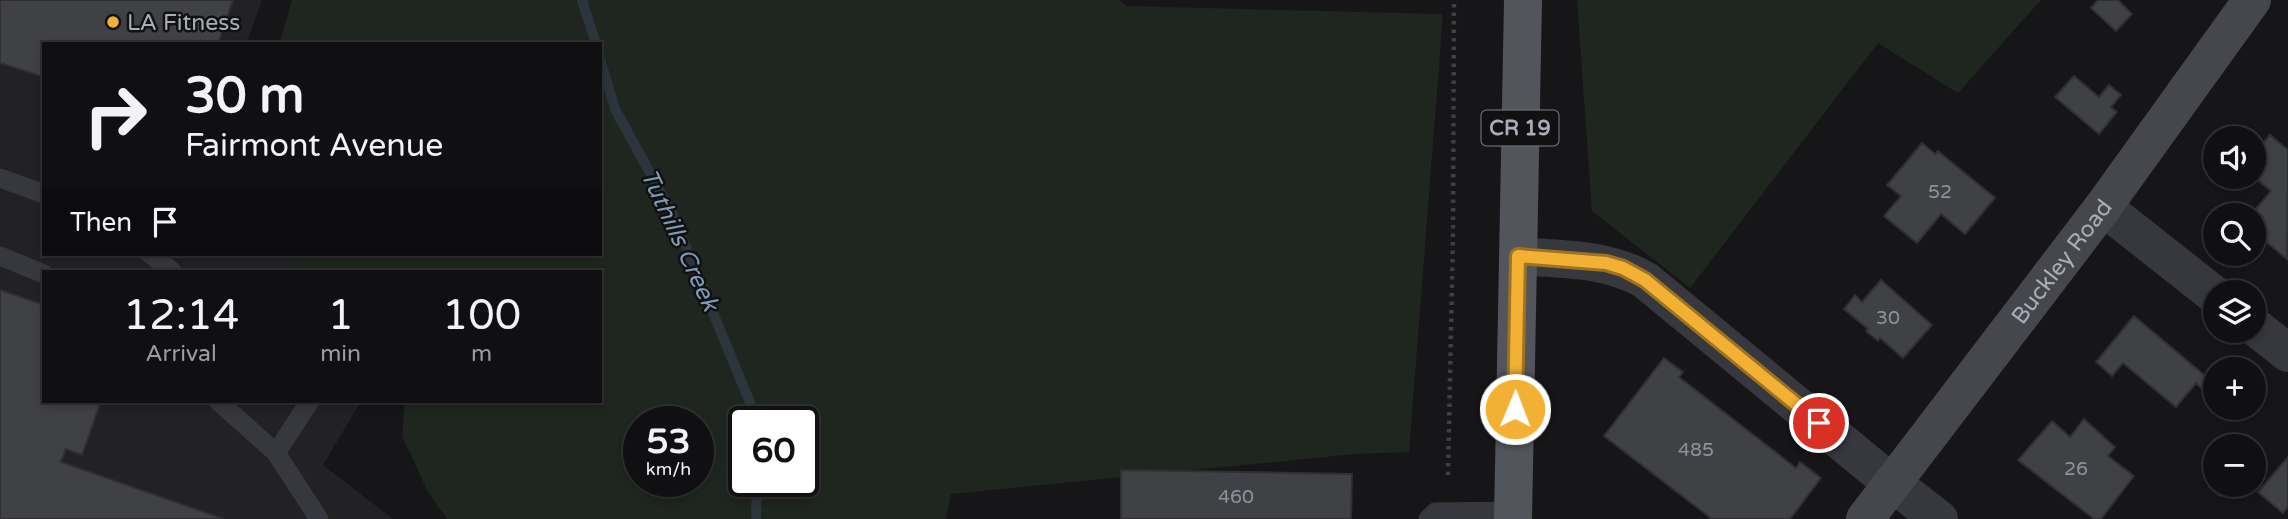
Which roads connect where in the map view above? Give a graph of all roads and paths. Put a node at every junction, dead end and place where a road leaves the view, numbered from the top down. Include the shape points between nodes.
1 (1523, 0) edge
2 (2252, 0) edge
3 (1454, 1) edge
4 (0, 178) edge
5 (42, 193) edge
6 (2103, 207) junction
7 (0, 256) edge
8 (153, 256) edge
9 (1518, 256) junction
10 (171, 270) edge
11 (42, 273) edge
12 (2203, 286) edge
13 (2266, 336) edge
14 (2288, 353) edge
15 (220, 403) edge
16 (309, 403) edge
17 (276, 453) junction
18 (1448, 475) dead end
19 (1893, 483) junction
20 (1513, 515) edge
21 (319, 519) edge
22 (1428, 519) edge
23 (1865, 519) edge
24 (1939, 519) edge

1 - 9 main road, CR 19
2 - 6 street, Buckley Road
3 - 18 path
4 - 5 lane
6 - 12 street
6 - 19 street, Buckley Road
7 - 11 lane
8 - 10 lane
9 - 19 street via 1606,263 1645,280
9 - 20 main road, CR 19
13 - 14 street
15 - 17 lane
16 - 17 lane
17 - 21 lane
19 - 23 street, Buckley Road
19 - 24 street
20 - 22 lane via 1435,512

